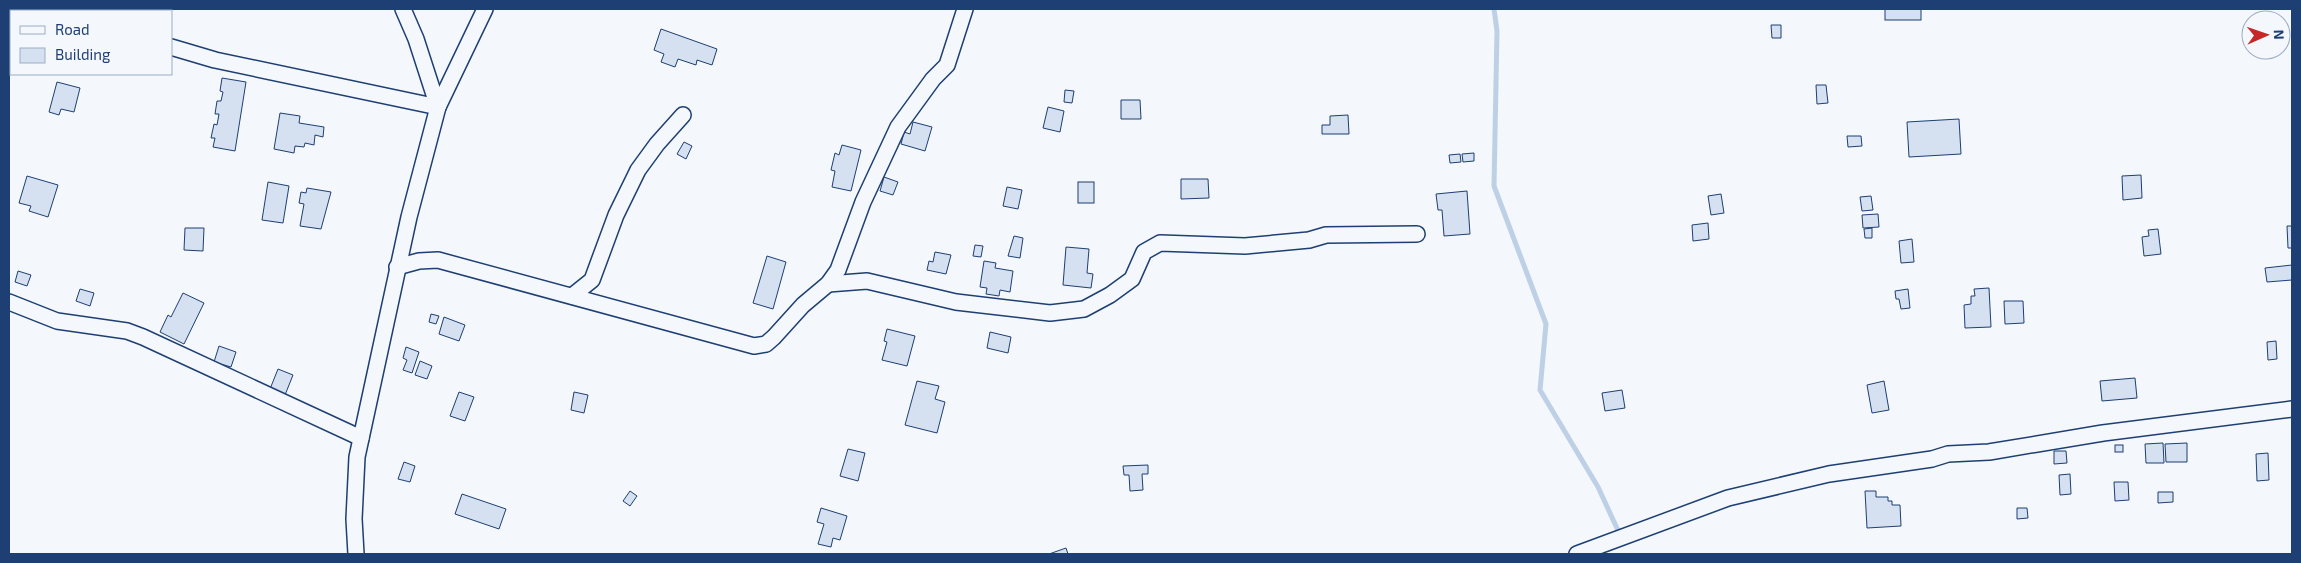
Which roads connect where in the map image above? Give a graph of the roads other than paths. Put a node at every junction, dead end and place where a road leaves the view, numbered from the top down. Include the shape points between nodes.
1 (403, 9) edge
2 (485, 9) edge
3 (965, 9) edge
4 (172, 47) edge
5 (438, 107) junction
6 (683, 115) dead end
7 (1417, 234) dead end
8 (398, 267) junction
9 (828, 284) junction
10 (572, 296) junction
11 (9, 302) edge
12 (2292, 409) edge
13 (361, 438) junction
14 (356, 554) edge
15 (1577, 554) edge

1 - 5 street
2 - 5 street
3 - 9 street via 947,65 898,127 863,202 838,270
4 - 5 street via 215,60
5 - 8 street
6 - 10 street via 638,170 616,214 592,280
7 - 9 street via 1326,235 1309,240 1245,246 1160,243 1144,252 1132,279 1110,296 1084,309 1050,313 956,302 867,281
8 - 10 street via 438,260
8 - 13 street
9 - 10 street via 766,344 754,346
11 - 13 street via 57,320 127,331 143,337
12 - 15 street via 2103,433 1989,452 1948,454 1829,474 1728,498
13 - 14 street via 354,519

